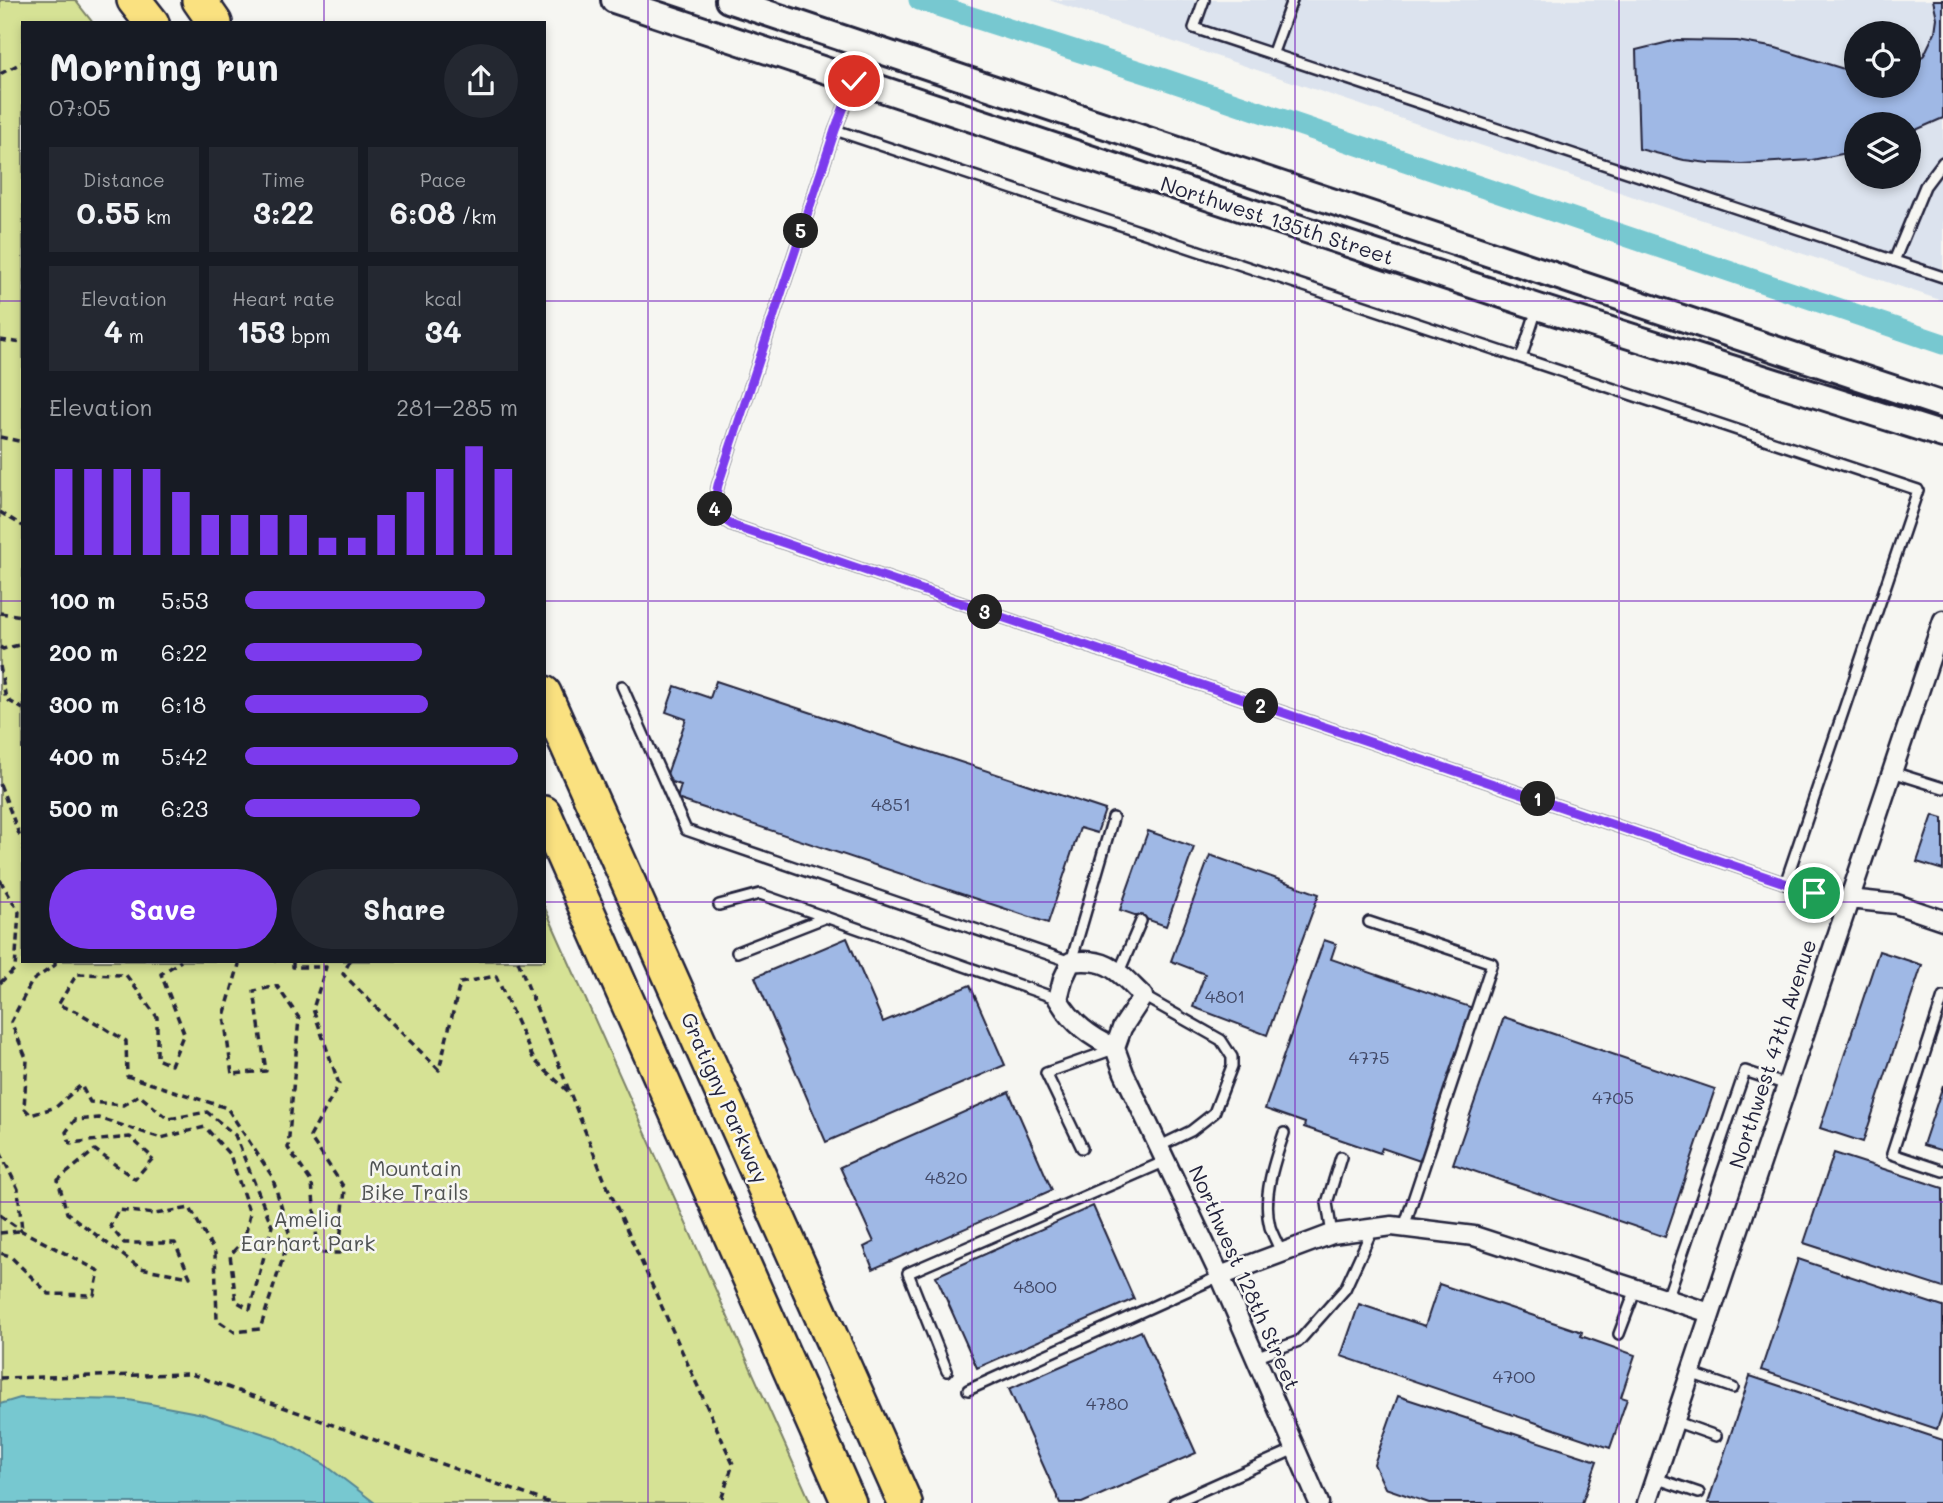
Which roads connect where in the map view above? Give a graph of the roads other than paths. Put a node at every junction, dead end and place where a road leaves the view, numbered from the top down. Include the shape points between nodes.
1 (134, 0) edge
2 (199, 0) edge
3 (614, 0) edge
4 (728, 0) edge
5 (1204, 0) edge
6 (1292, 0) edge
7 (150, 21) edge
8 (214, 21) edge
9 (867, 46) junction
10 (1272, 55) junction
11 (854, 81) junction
12 (835, 130) junction
13 (1943, 162) edge
14 (1894, 261) junction
15 (1943, 277) edge
16 (1538, 307) junction
17 (1521, 359) junction
18 (1943, 405) edge
19 (1943, 435) edge
20 (1943, 620) edge
21 (622, 686) dead end
22 (546, 697) edge
23 (1892, 772) junction
24 (1943, 788) edge
25 (546, 818) edge
26 (1113, 818) dead end
27 (1785, 884) junction
28 (1849, 899) junction
29 (719, 905) dead end
30 (824, 918) junction
31 (1943, 920) edge
32 (1141, 921) dead end
33 (1369, 922) dead end
34 (737, 952) dead end
35 (1072, 962) junction
36 (1119, 972) junction
37 (1143, 996) junction
38 (1943, 997) edge
39 (1058, 999) junction
40 (1115, 1048) junction
41 (1787, 1085) junction
42 (1284, 1133) dead end
43 (1082, 1148) dead end
44 (1163, 1154) junction
45 (1341, 1157) dead end
46 (1943, 1171) edge
47 (1404, 1227) junction
48 (1373, 1228) junction
49 (1332, 1234) junction
50 (1282, 1253) junction
51 (1220, 1276) junction
52 (1636, 1289) junction
53 (1667, 1299) junction
54 (1710, 1313) junction
55 (1619, 1334) dead end
56 (1255, 1357) junction
57 (947, 1371) dead end
58 (1690, 1373) junction
59 (1733, 1388) dead end
60 (968, 1390) dead end
61 (1674, 1422) junction
62 (1716, 1436) dead end
63 (1295, 1449) junction
64 (1655, 1478) junction
65 (1699, 1493) dead end
66 (849, 1503) edge
67 (905, 1503) edge
68 (1174, 1503) edge
69 (1319, 1503) edge
70 (1647, 1503) edge

1 - 7 highway
2 - 8 highway
3 - 11 main road, Northwest 135th Street
4 - 9 main road, Northwest 135th Street
5 - 10 lane via 1194,28
6 - 10 lane
9 - 11 main road
9 - 18 main road, Northwest 135th Street
10 - 14 lane
11 - 12 lane
11 - 16 main road, Northwest 135th Street
12 - 17 lane
12 - 27 lane via 718,485 714,504 724,521
13 - 14 lane via 1925,186
14 - 15 lane
16 - 17 lane
16 - 19 main road, Northwest 135th Street
17 - 27 lane via 1918,490
20 - 23 street, Northwest 47th Avenue
21 - 35 lane via 686,830
22 - 67 highway, Gratigny Parkway
23 - 24 lane
23 - 28 street, Northwest 47th Avenue
25 - 66 highway
26 - 35 lane
27 - 28 lane
28 - 31 street via 1896,904
28 - 41 street, Northwest 47th Avenue
29 - 30 lane via 760,894
30 - 34 lane
30 - 39 lane
32 - 36 lane
33 - 47 lane via 1492,963
35 - 36 street via 1102,962
35 - 39 street
36 - 37 street
37 - 40 street
37 - 44 lane via 1221,1040 1231,1056 1232,1066 1214,1113
38 - 46 lane via 1892,1154
39 - 40 street via 1078,1026
40 - 43 lane via 1046,1073
40 - 44 street, Northwest 128th Street
41 - 53 lane via 1745,1071
41 - 54 street, Northwest 47th Avenue
42 - 50 lane via 1268,1192 1270,1225
44 - 51 street, Northwest 128th Street
44 - 57 lane via 908,1273
45 - 49 lane via 1327,1203
47 - 48 street
47 - 52 street via 1474,1236
48 - 49 street
48 - 56 lane via 1345,1289 1299,1341
49 - 50 street
50 - 51 street
51 - 56 street, Northwest 128th Street
51 - 60 lane
52 - 53 street
52 - 55 lane
53 - 54 street
54 - 58 street, Northwest 47th Avenue
56 - 63 street, Northwest 128th Street
58 - 59 lane
58 - 61 street, Northwest 47th Avenue
61 - 62 lane
61 - 64 street, Northwest 47th Avenue
63 - 68 lane
63 - 69 street, Northwest 128th Street
64 - 65 lane
64 - 70 street, Northwest 47th Avenue

